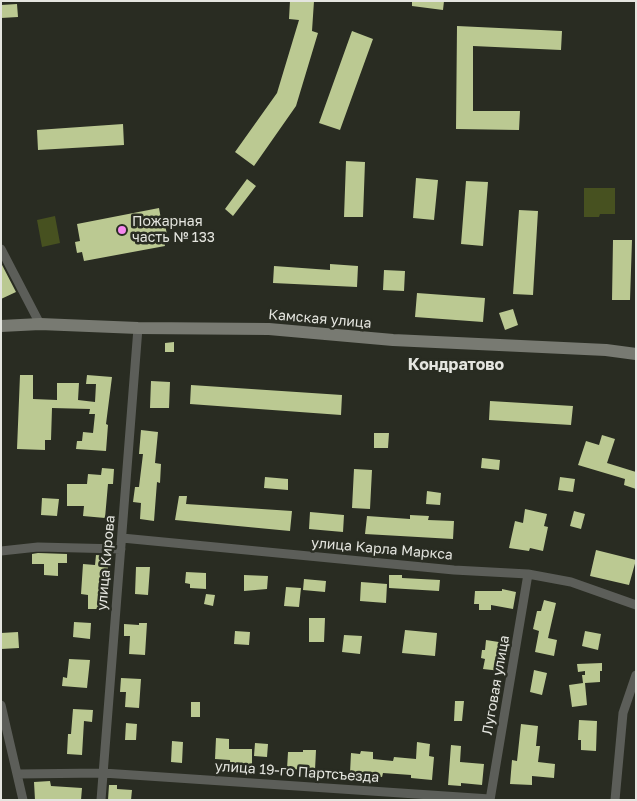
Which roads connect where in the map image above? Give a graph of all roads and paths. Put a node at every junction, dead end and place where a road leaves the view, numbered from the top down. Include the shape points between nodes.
1 (1, 249) edge
2 (40, 324) junction
3 (1, 326) edge
4 (138, 328) junction
5 (636, 354) edge
6 (122, 538) junction
7 (121, 549) junction
8 (1, 551) edge
9 (528, 574) junction
10 (636, 605) edge
11 (636, 675) edge
12 (633, 690) edge
13 (1, 705) edge
14 (103, 773) junction
15 (17, 774) junction
16 (490, 799) edge
17 (23, 800) edge
18 (101, 800) edge
19 (615, 800) edge

1 - 2 street
2 - 3 street, Камская улица
2 - 4 street, Камская улица
4 - 5 street, Камская улица via 269,329 393,340 597,349
4 - 6 street, улица Кирова
6 - 7 street, улица Кирова
6 - 9 street, улица Карла Маркса via 454,570
7 - 8 street via 38,547
7 - 14 street, улица Кирова
9 - 10 street, улица Карла Маркса via 571,582
9 - 16 street, Луговая улица
11 - 12 street
12 - 19 street via 623,712
13 - 15 street
14 - 15 street, улица 19-го Партсъезда
14 - 16 street, улица 19-го Партсъезда
14 - 18 street, улица Кирова
15 - 17 street

